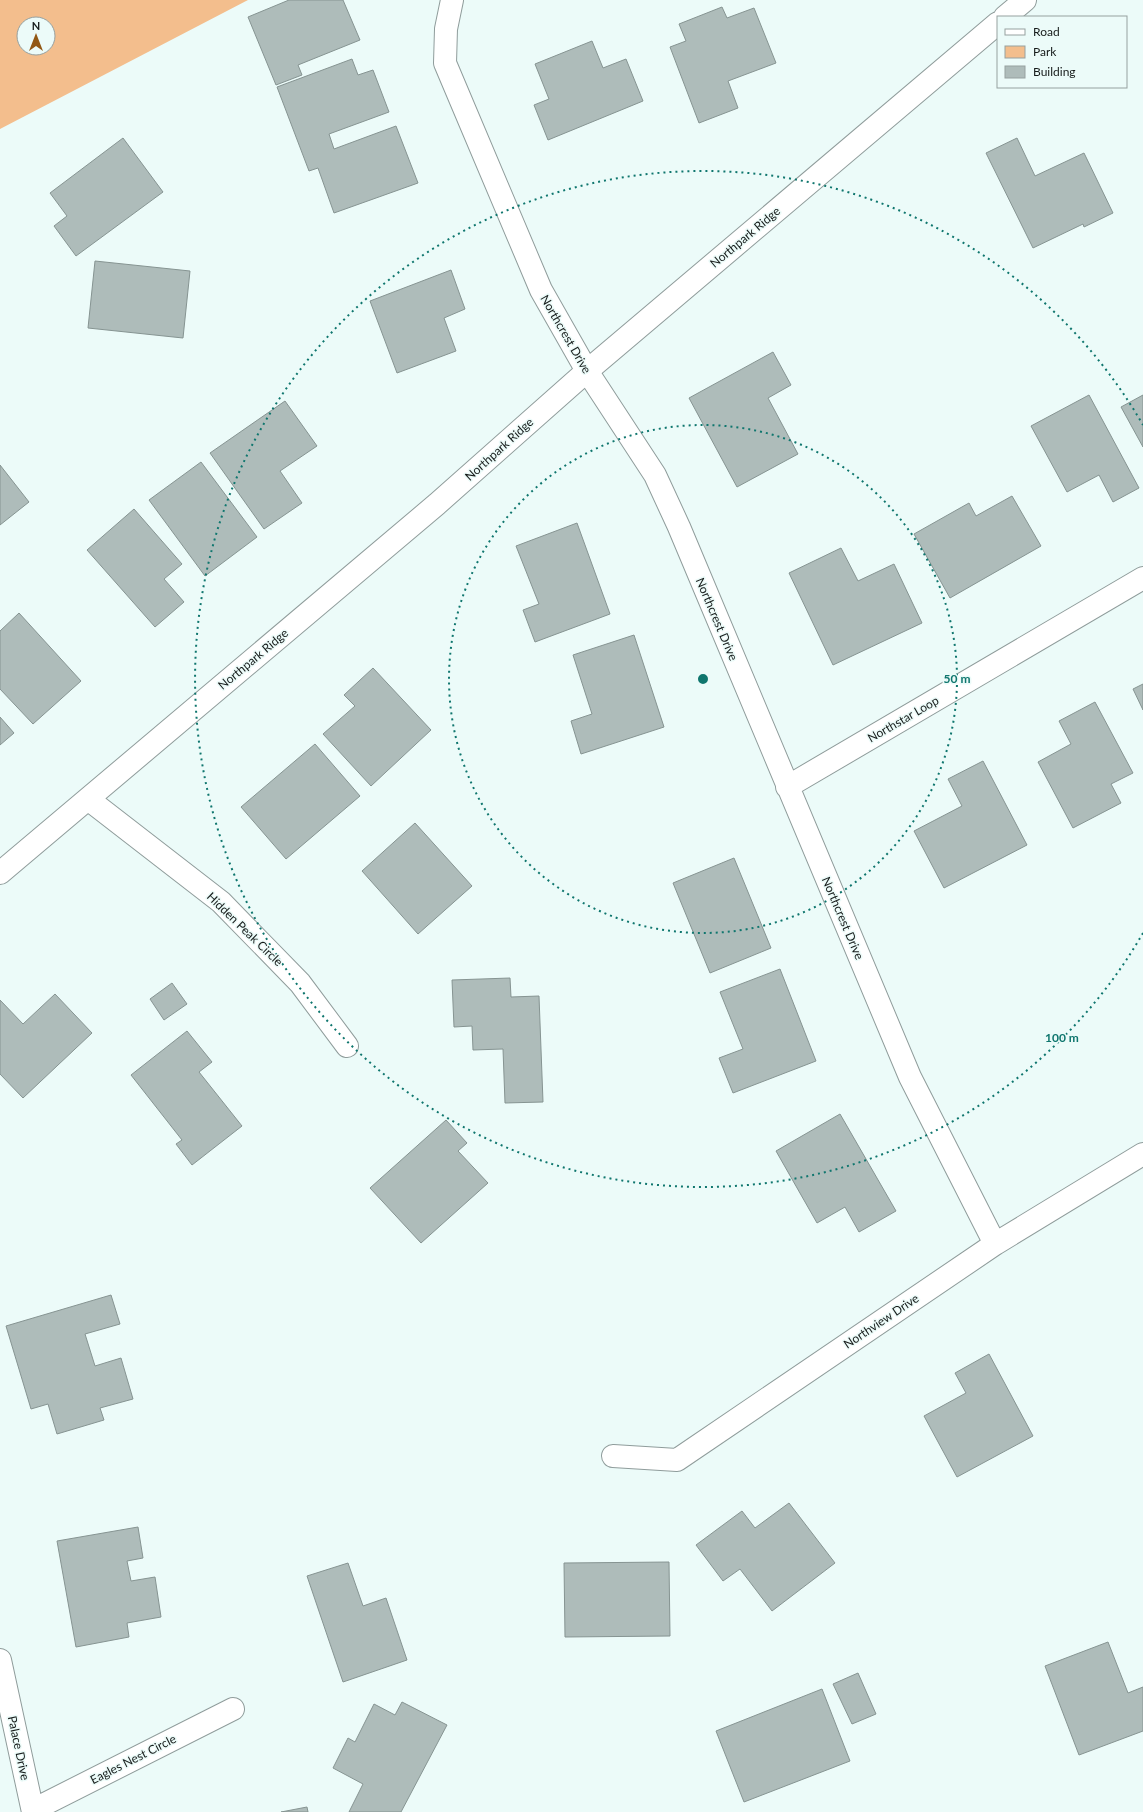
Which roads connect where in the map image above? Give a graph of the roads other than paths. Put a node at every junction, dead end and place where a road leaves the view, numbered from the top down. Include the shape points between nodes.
1 (452, 0) edge
2 (1026, 0) edge
3 (1006, 16) edge
4 (997, 24) edge
5 (587, 371) junction
6 (1143, 578) edge
7 (787, 787) junction
8 (88, 799) junction
9 (0, 873) edge
10 (347, 1046) dead end
11 (1143, 1154) edge
12 (995, 1244) junction
13 (613, 1456) dead end
14 (0, 1660) edge
15 (233, 1709) dead end
16 (33, 1811) edge

1 - 5 street, Northcrest Drive via 446,29 445,63 540,290
2 - 3 street
4 - 5 street, Northpark Ridge
5 - 7 street, Northcrest Drive via 655,475
5 - 8 street, Northpark Ridge via 437,504
6 - 7 street, Northstar Loop
7 - 12 street, Northcrest Drive via 910,1077
8 - 9 street, Northpark Ridge
8 - 10 street, Hidden Peak Circle via 221,902 300,983
11 - 12 street, Northview Drive
12 - 13 street, Northview Drive via 677,1460
14 - 16 street, Palace Drive
15 - 16 street, Eagles Nest Circle

